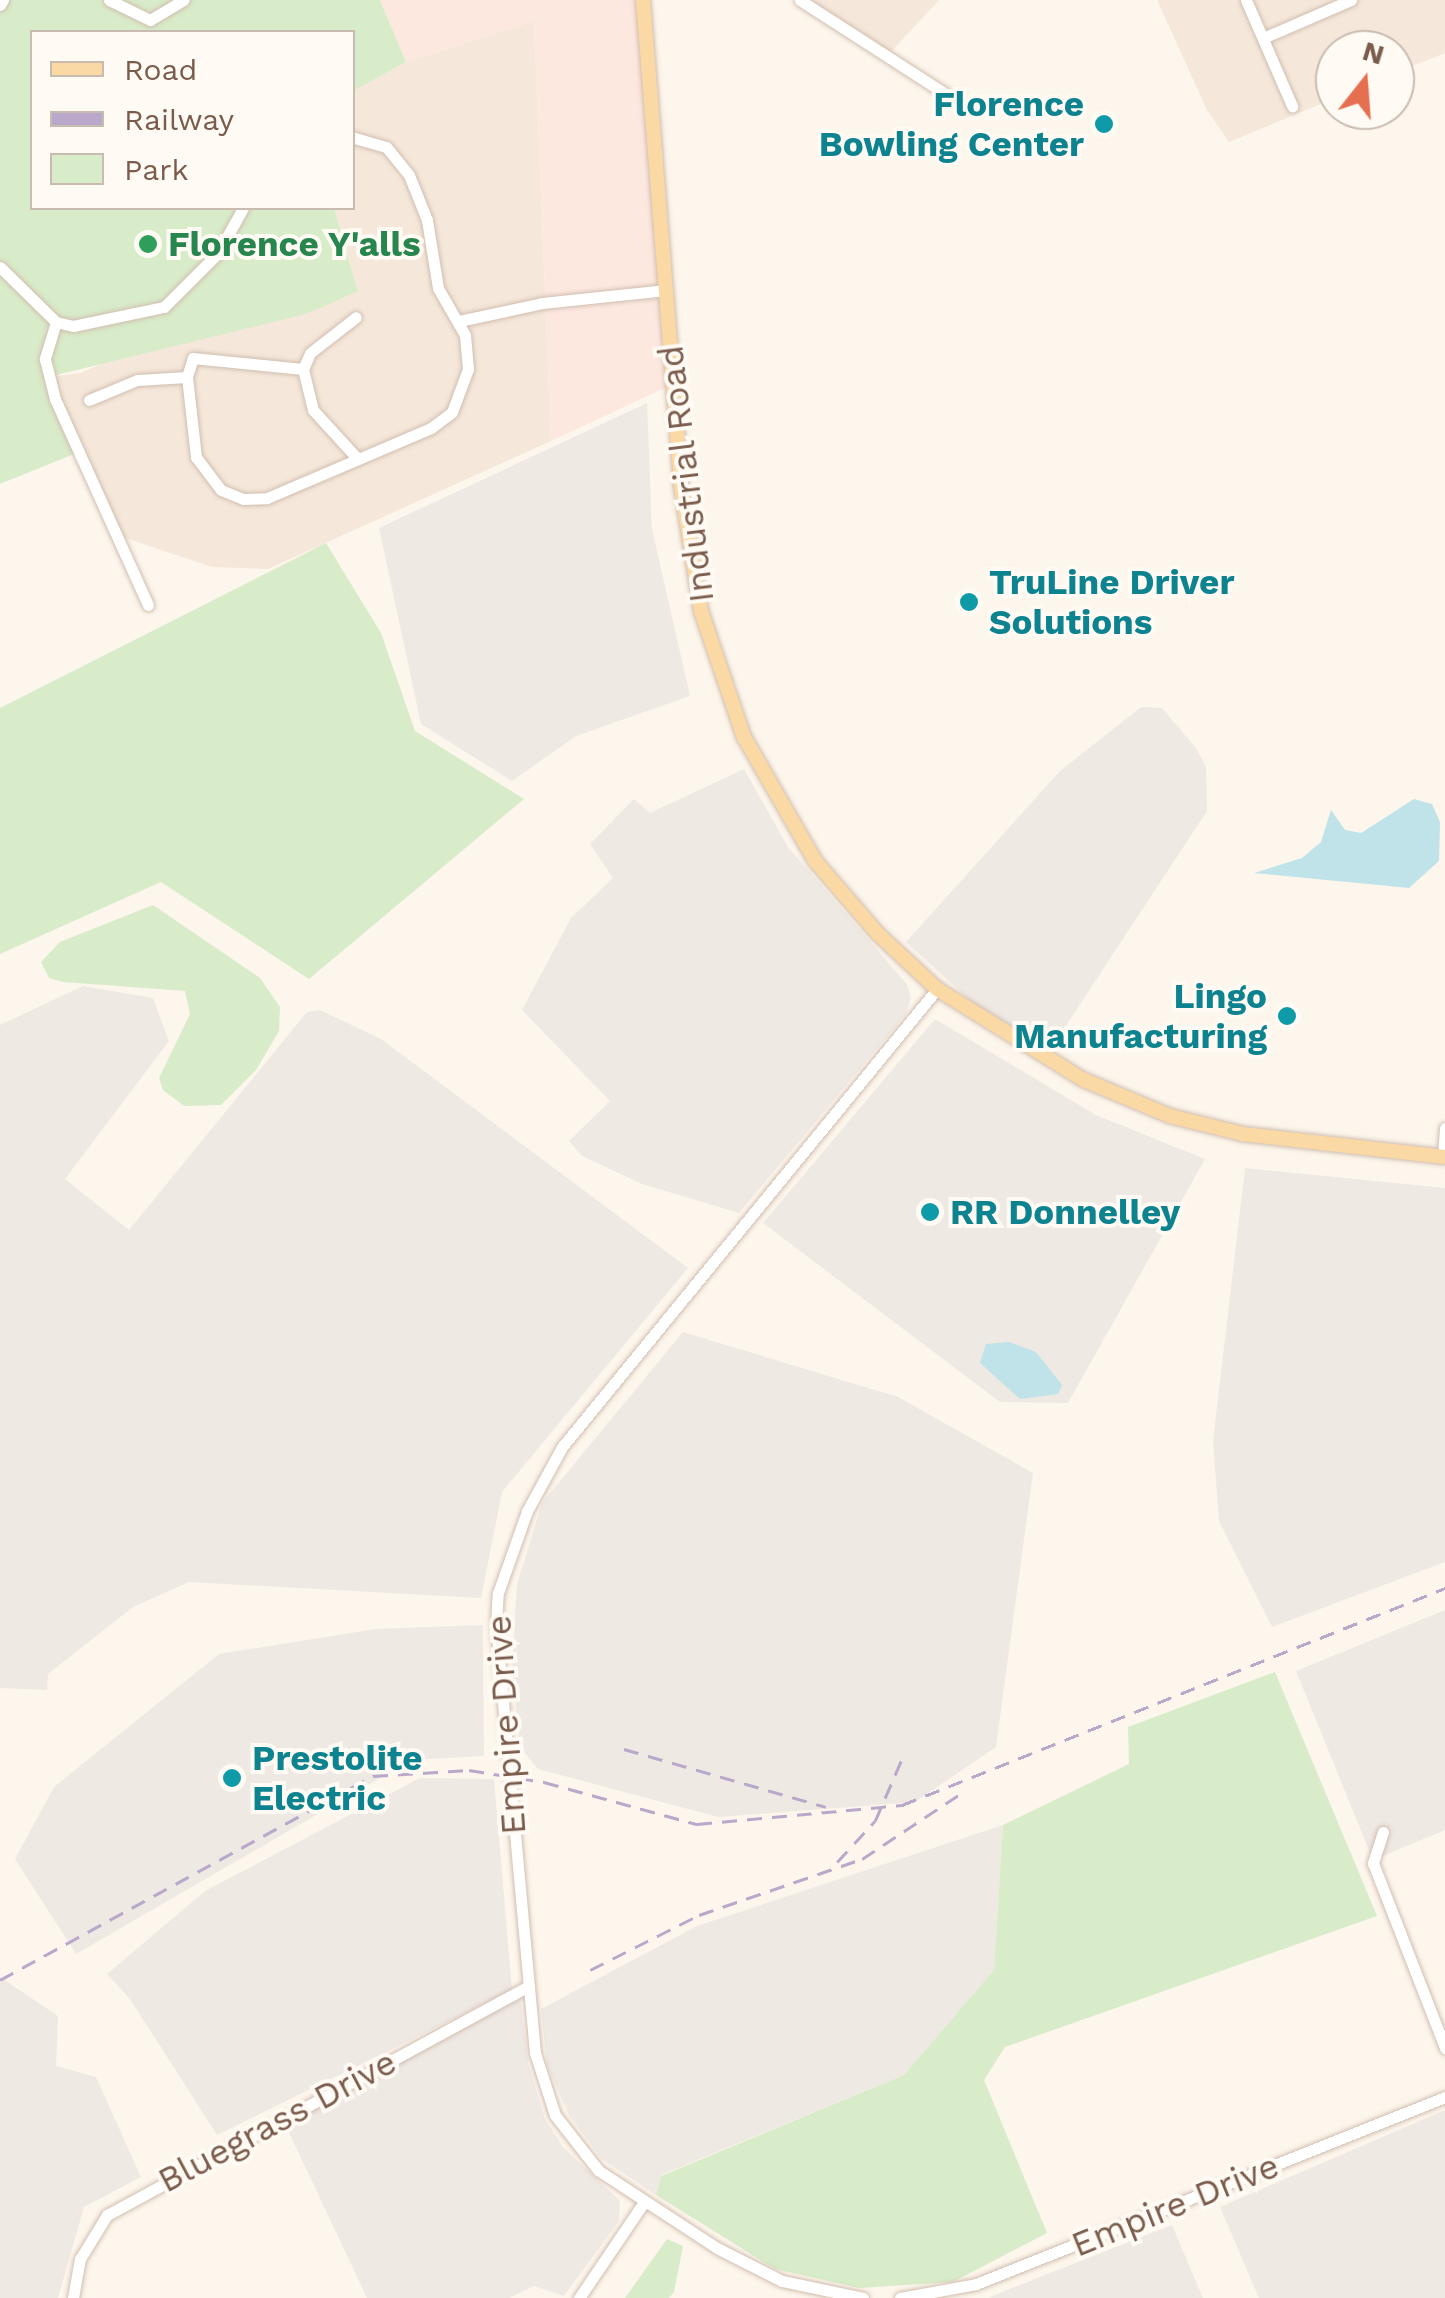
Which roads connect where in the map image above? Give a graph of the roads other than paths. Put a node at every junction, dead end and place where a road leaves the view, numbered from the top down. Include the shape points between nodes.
1 (108, 0) edge
2 (184, 0) edge
3 (643, 0) edge
4 (800, 0) edge
5 (1246, 0) edge
6 (1352, 0) edge
7 (152, 26) edge
8 (1263, 38) junction
9 (958, 102) dead end
10 (1292, 106) dead end
11 (355, 138) edge
12 (242, 210) edge
13 (0, 267) edge
14 (666, 290) junction
15 (356, 317) dead end
16 (459, 320) junction
17 (56, 322) junction
18 (303, 369) junction
19 (188, 377) junction
20 (90, 400) dead end
21 (358, 458) junction
22 (148, 605) dead end
23 (937, 989) junction
24 (1445, 1128) edge
25 (1444, 1157) edge
26 (1383, 1832) dead end
27 (529, 1986) junction
28 (1445, 2048) edge
29 (1445, 2097) edge
30 (644, 2202) junction
31 (74, 2298) edge
32 (579, 2298) edge
33 (864, 2298) edge
34 (900, 2298) edge

1 - 7 street
2 - 7 street
3 - 14 main road, Industrial Road
4 - 9 street
5 - 8 street
6 - 8 street
8 - 10 street
11 - 16 street via 386,147 409,175 428,220 438,288
12 - 17 street via 218,253 164,307 73,326
13 - 17 street
14 - 16 street via 542,302
14 - 23 main road, Industrial Road via 685,525 724,688 772,792 816,862
15 - 18 street via 310,353
16 - 21 street via 468,369 452,412
17 - 22 street via 45,359 55,399
18 - 19 street via 197,356
18 - 21 street via 313,410
19 - 20 street via 137,380
19 - 21 street via 196,458 232,496 267,498
23 - 25 main road, Industrial Road via 1039,1056 1170,1116 1288,1142
23 - 27 street, Empire Drive via 577,1428 527,1512 498,1593 496,1674
24 - 25 street
26 - 28 street via 1373,1862
27 - 30 street, Empire Drive via 540,2078 555,2116 598,2170
27 - 31 street, Bluegrass Drive via 107,2215 80,2259
29 - 34 street, Empire Drive via 976,2284
30 - 32 street
30 - 33 street, Empire Drive via 758,2272

